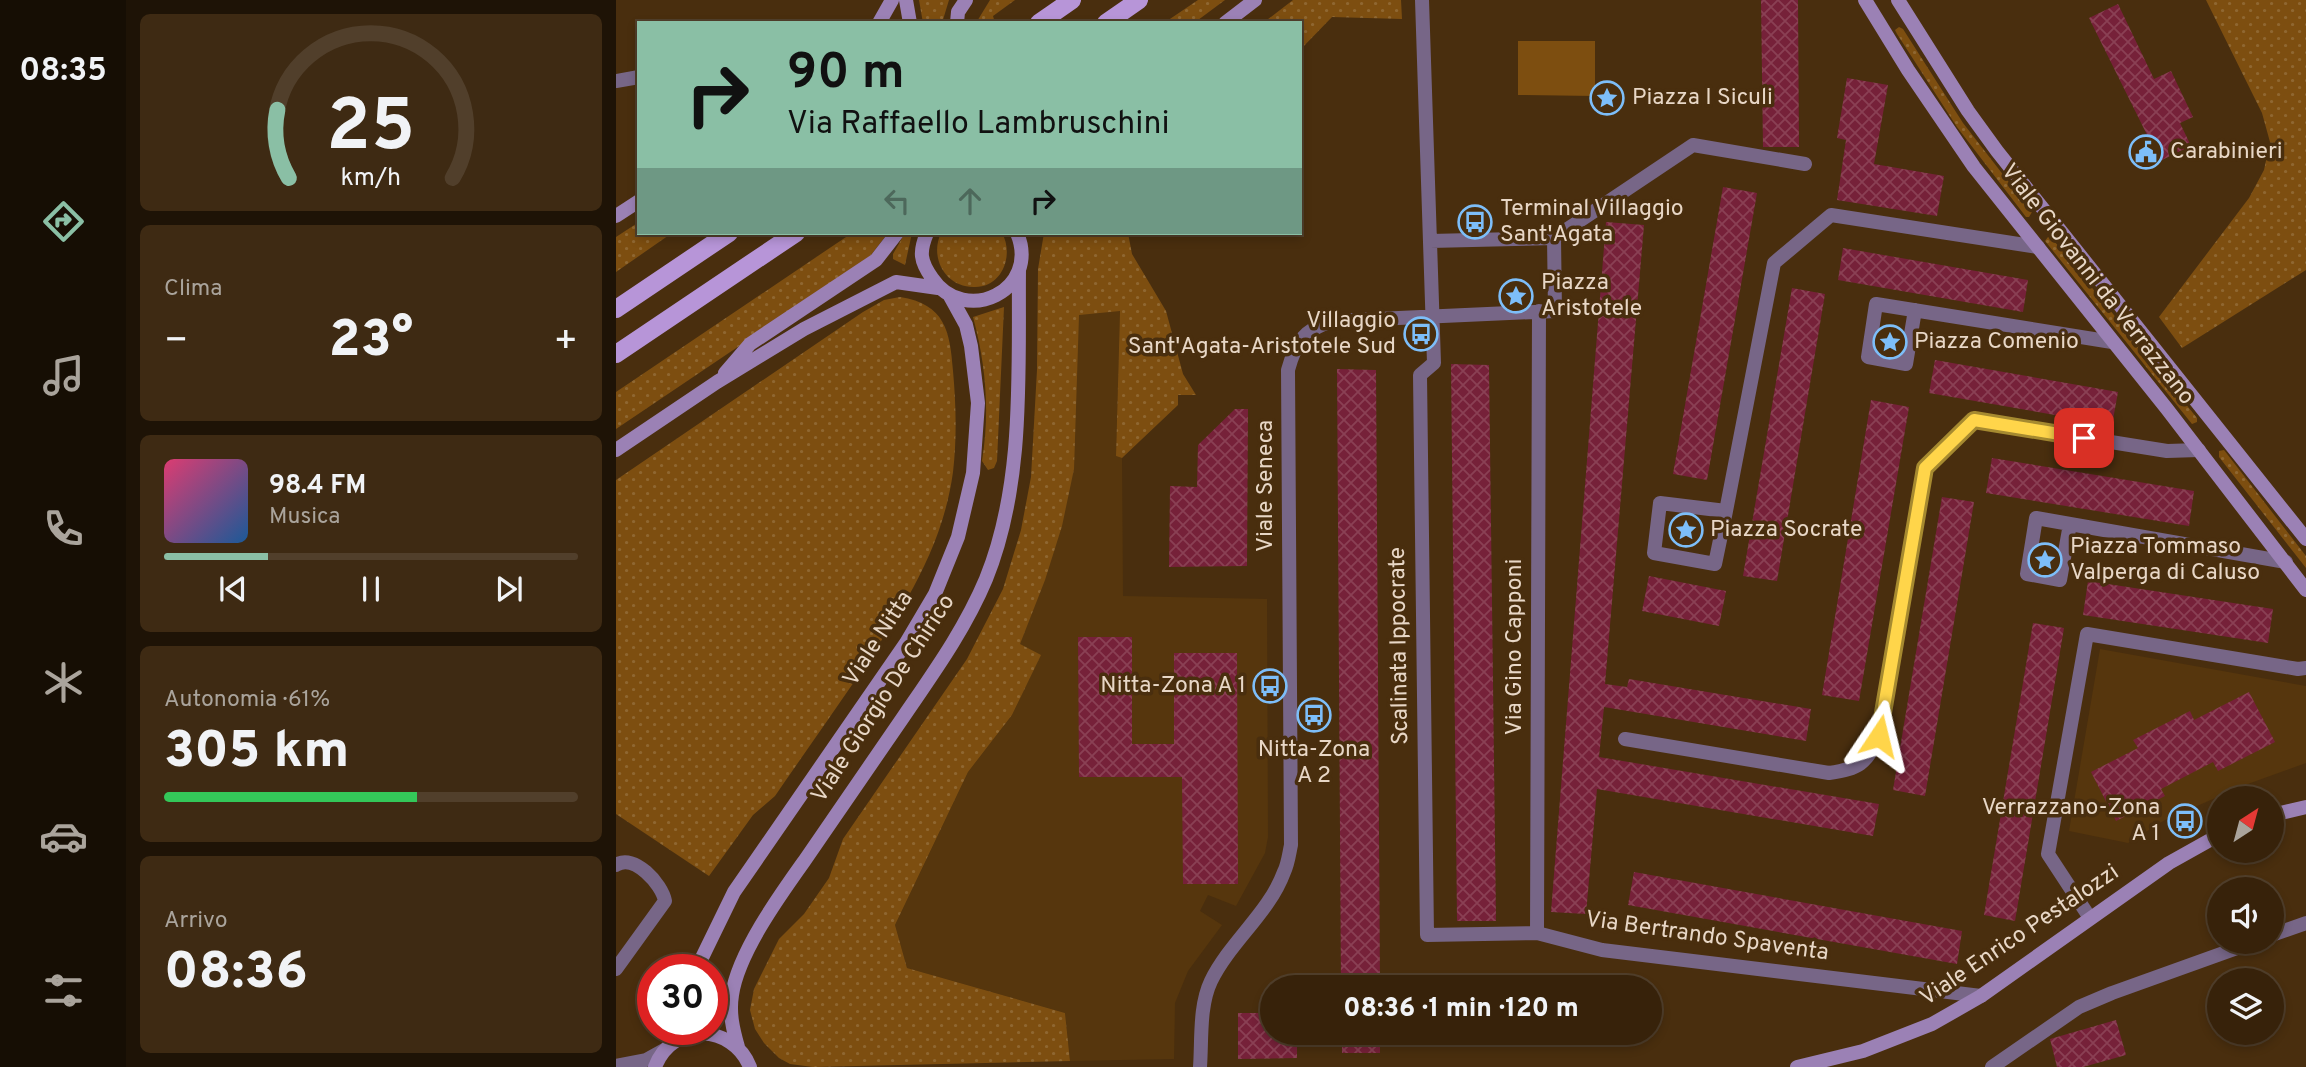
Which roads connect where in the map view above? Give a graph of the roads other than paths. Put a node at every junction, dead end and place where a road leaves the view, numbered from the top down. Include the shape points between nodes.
1 (892, 0) edge
2 (906, 0) edge
3 (966, 0) edge
4 (1072, 0) edge
5 (1139, 0) edge
6 (1255, 0) edge
7 (1422, 0) edge
8 (1865, 0) edge
9 (1898, 0) edge
10 (880, 21) edge
11 (910, 21) edge
12 (957, 21) edge
13 (1042, 21) edge
14 (1109, 21) edge
15 (1228, 21) edge
16 (637, 77) edge
17 (616, 81) edge
18 (1805, 164) dead end
19 (637, 202) edge
20 (616, 216) edge
21 (726, 235) edge
22 (793, 235) edge
23 (895, 235) edge
24 (926, 235) edge
25 (1020, 236) edge
26 (1554, 238) junction
27 (1430, 241) junction
28 (2038, 247) junction
29 (1019, 270) junction
30 (944, 292) junction
31 (616, 309) edge
32 (1915, 310) junction
33 (1539, 312) junction
34 (1433, 316) junction
35 (2112, 342) junction
36 (616, 354) edge
37 (717, 382) junction
38 (616, 450) edge
39 (2199, 450) junction
40 (1726, 511) junction
41 (2070, 524) junction
42 (2306, 539) edge
43 (2286, 562) junction
44 (2306, 590) edge
45 (2306, 668) edge
46 (1625, 739) dead end
47 (2306, 807) edge
48 (2284, 813) edge
49 (2207, 842) edge
50 (616, 865) edge
51 (2090, 918) junction
52 (2306, 923) edge
53 (2284, 931) edge
54 (1538, 933) junction
55 (1427, 935) joint
56 (704, 954) edge
57 (2221, 954) edge
58 (616, 969) edge
59 (1981, 996) junction
60 (728, 1040) edge
61 (668, 1045) edge
62 (738, 1047) junction
63 (664, 1050) junction
64 (616, 1066) edge
65 (751, 1066) edge
66 (655, 1067) edge
67 (1200, 1067) edge
68 (1797, 1067) edge
69 (1992, 1067) edge

1 - 10 main road
2 - 11 main road
3 - 12 main road
4 - 13 main road
5 - 14 main road
6 - 15 main road
7 - 27 street
8 - 28 main road, Viale Giovanni da Verrazzano via 1974,167
9 - 42 main road, Viale Giovanni da Verrazzano via 1997,151
16 - 17 street
18 - 26 street via 1693,145
19 - 20 main road
21 - 31 main road
22 - 36 main road
23 - 37 main road via 876,260 750,344
24 - 30 main road, Viale Nitta via 923,265
25 - 29 main road, Viale Giorgio De Chirico via 1023,255
26 - 27 street
26 - 33 street via 1555,311
27 - 34 street
28 - 35 main road, Viale Giovanni da Verrazzano
28 - 40 street via 1831,215 1774,263
29 - 30 main road via 1005,290 979,300 966,301
29 - 62 main road, Viale Giorgio De Chirico via 1015,443 1003,526 986,578 943,660 788,884 750,947 732,995 731,1019
30 - 37 main road via 896,282 804,329
30 - 56 main road, Viale Nitta via 965,325 978,403 973,473 958,537 935,594 906,643 734,892
32 - 32 street via 1876,304 1868,357 1906,363
32 - 35 street
33 - 34 street, Viale Seneca
33 - 54 street, Via Gino Capponi
34 - 55 street, Scalinata Ippocrate via 1434,363 1420,375
34 - 67 street, Viale Seneca via 1332,321 1314,327 1299,340 1287,370 1291,845 1272,894 1210,982
35 - 39 main road, Viale Giovanni da Verrazzano
37 - 38 main road
39 - 43 main road, Viale Giovanni da Verrazzano
39 - 46 street via 2167,451 1974,420 1925,468 1879,736 1869,757 1856,769 1829,773
40 - 40 street via 1715,564 1654,553 1660,503
41 - 41 street via 2036,518 2027,574 2060,580
41 - 43 street
43 - 44 main road, Viale Giovanni da Verrazzano
45 - 51 street via 2087,634 2048,855
47 - 48 main road
49 - 51 main road, Viale Enrico Pestalozzi
50 - 58 street via 630,862 654,879 664,901
51 - 59 main road, Viale Enrico Pestalozzi
52 - 53 street
54 - 55 street, Via Bertrando Spaventa
54 - 59 street, Via Bertrando Spaventa via 1602,950
57 - 69 street via 2079,1007
59 - 68 main road, Viale Enrico Pestalozzi via 1932,1024 1863,1051
60 - 62 main road
61 - 63 main road
62 - 65 main road
63 - 64 street
63 - 66 main road

